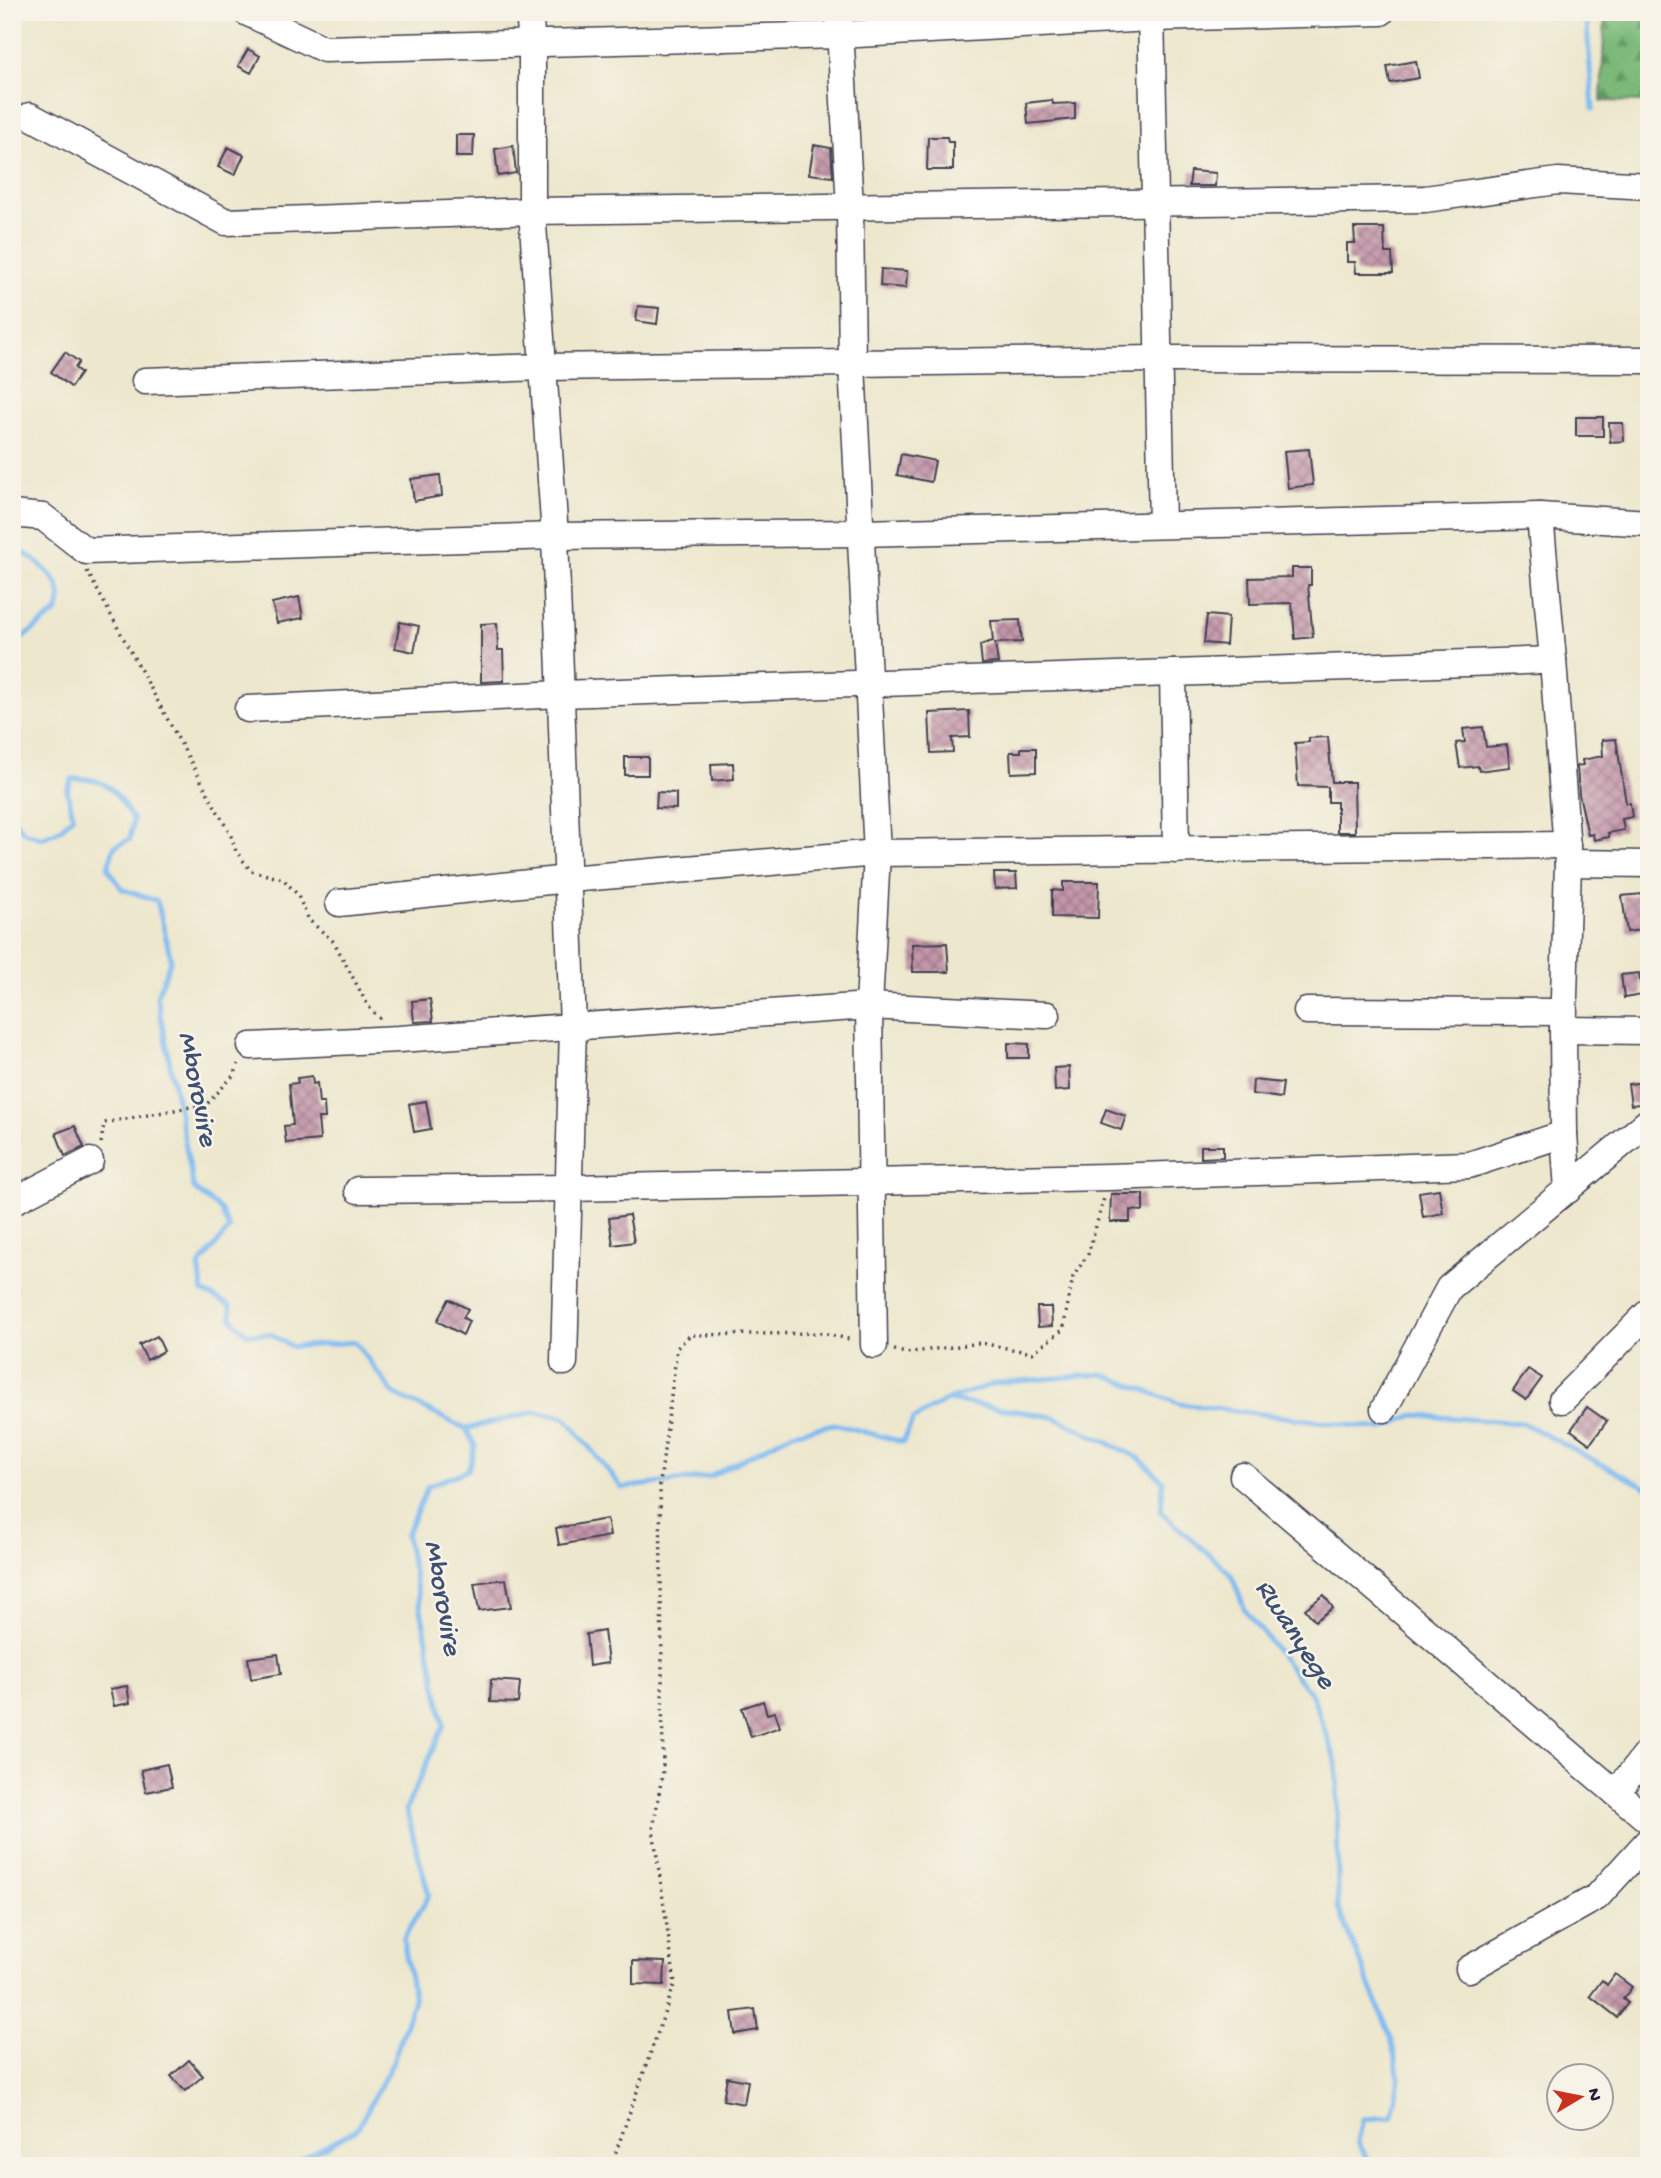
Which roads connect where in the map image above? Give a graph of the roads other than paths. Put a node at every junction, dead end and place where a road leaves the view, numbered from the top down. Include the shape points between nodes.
1 (246, 12) edge
2 (529, 12) edge
3 (1381, 12) edge
4 (1151, 15) edge
5 (839, 24) edge
6 (532, 44) junction
7 (30, 116) dead end
8 (1649, 186) edge
9 (1156, 204) junction
10 (850, 208) junction
11 (531, 211) junction
12 (1159, 359) junction
13 (1649, 360) edge
14 (852, 365) junction
15 (543, 367) junction
16 (145, 381) dead end
17 (12, 514) edge
18 (1540, 516) junction
19 (1649, 523) edge
20 (1162, 524) junction
21 (861, 533) junction
22 (555, 536) junction
23 (1553, 660) junction
24 (1172, 673) junction
25 (870, 683) junction
26 (561, 694) junction
27 (248, 709) dead end
28 (1176, 850) junction
29 (877, 853) junction
30 (1567, 854) junction
31 (1649, 864) edge
32 (568, 879) junction
33 (339, 903) dead end
34 (869, 1006) junction
35 (1307, 1011) dead end
36 (1047, 1015) dead end
37 (1563, 1021) junction
38 (573, 1027) junction
39 (1649, 1031) edge
40 (251, 1046) road end
41 (1649, 1121) edge
42 (1564, 1134) junction
43 (90, 1161) road end
44 (871, 1182) junction
45 (569, 1188) junction
46 (358, 1190) dead end
47 (1568, 1190) junction
48 (12, 1202) edge
49 (1649, 1312) edge
50 (874, 1345) road end
51 (564, 1362) dead end
52 (1562, 1400) dead end
53 (1384, 1409) dead end
54 (1243, 1476) dead end
55 (1649, 1749) edge
56 (1616, 1793) junction
57 (1649, 1821) edge
58 (1649, 1840) edge
59 (1469, 1969) dead end

1 - 6 street via 324,49
2 - 6 street
3 - 4 street
4 - 5 street
4 - 9 street
5 - 6 street
5 - 10 street
6 - 11 street
7 - 11 street via 226,222
8 - 9 street via 1558,181 1425,199
9 - 10 street
9 - 12 street
10 - 11 street
10 - 14 street
11 - 15 street
12 - 13 street
12 - 14 street
12 - 20 street
14 - 15 street
14 - 21 street
15 - 16 street
15 - 22 street
17 - 22 street via 43,517 86,551
18 - 19 street
18 - 20 street
18 - 23 street
20 - 21 street
21 - 22 street
21 - 25 street
22 - 26 street
23 - 24 street
23 - 30 street
24 - 25 street
24 - 28 street
25 - 26 street
25 - 29 street
26 - 27 street
26 - 32 street
28 - 29 street
28 - 30 street
29 - 32 street
29 - 34 street
30 - 31 street
30 - 37 street
32 - 33 street
32 - 38 street
34 - 36 street
34 - 38 street
34 - 44 street
35 - 37 street
37 - 39 street
37 - 42 street
38 - 40 street
38 - 45 street
41 - 47 street
42 - 44 street via 1469,1165
42 - 47 street
43 - 48 street
44 - 45 street
44 - 50 street
45 - 46 street
45 - 51 street
47 - 53 street via 1449,1288
49 - 52 street
54 - 56 street
55 - 56 street
56 - 57 street
58 - 59 street via 1597,1897

